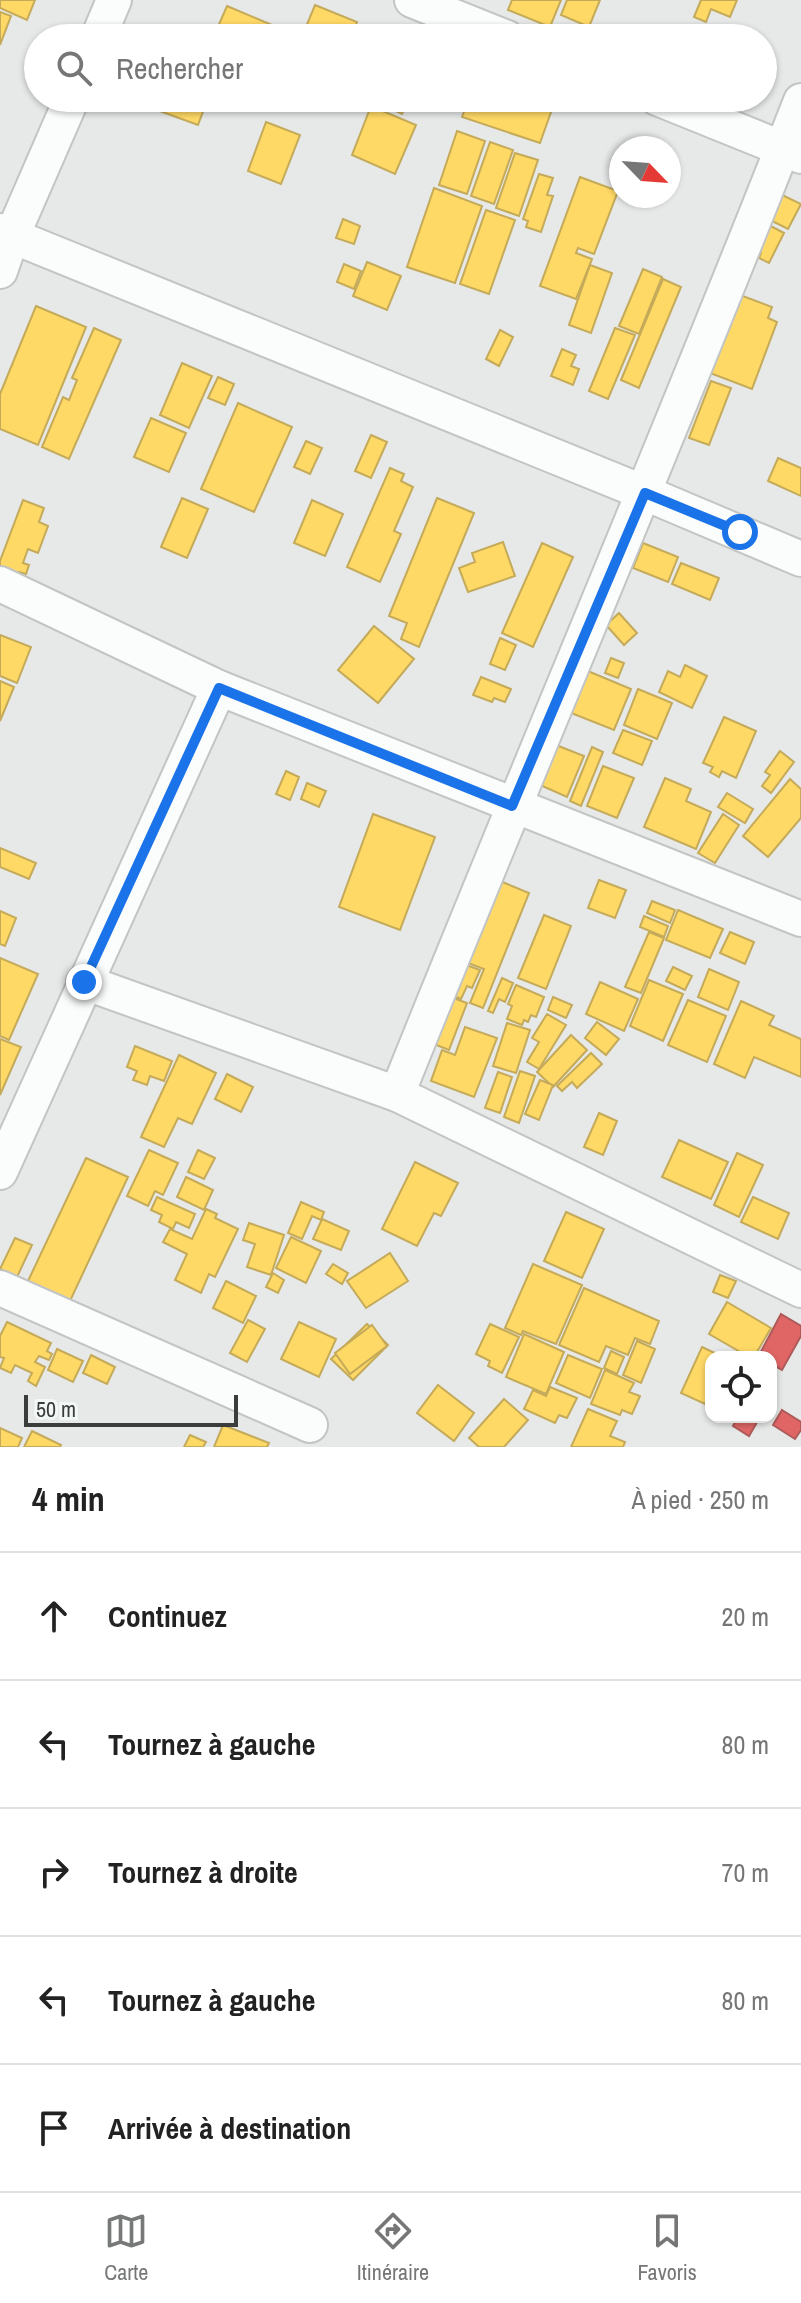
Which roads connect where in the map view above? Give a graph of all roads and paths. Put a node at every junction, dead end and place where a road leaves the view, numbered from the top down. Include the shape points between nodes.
1 (114, 0) edge
2 (412, 0) edge
3 (104, 24) edge
4 (472, 24) edge
5 (801, 101) edge
6 (65, 112) edge
7 (692, 112) edge
8 (792, 152) edge
9 (6, 234) edge
10 (0, 271) edge
11 (645, 493) junction
12 (801, 559) edge
13 (0, 584) edge
14 (219, 688) junction
15 (512, 806) junction
16 (801, 919) edge
17 (84, 982) junction
18 (397, 1094) junction
19 (0, 1172) edge
20 (0, 1288) edge
21 (801, 1290) edge
22 (310, 1425) dead end

1 - 3 street
2 - 4 street
5 - 8 street
6 - 9 street
7 - 8 street
8 - 11 street
9 - 10 street
9 - 11 street
11 - 12 street
11 - 15 street
13 - 14 street
14 - 15 street
14 - 17 street
15 - 16 street
15 - 18 street
17 - 18 street
17 - 19 street
18 - 21 street
20 - 22 street

